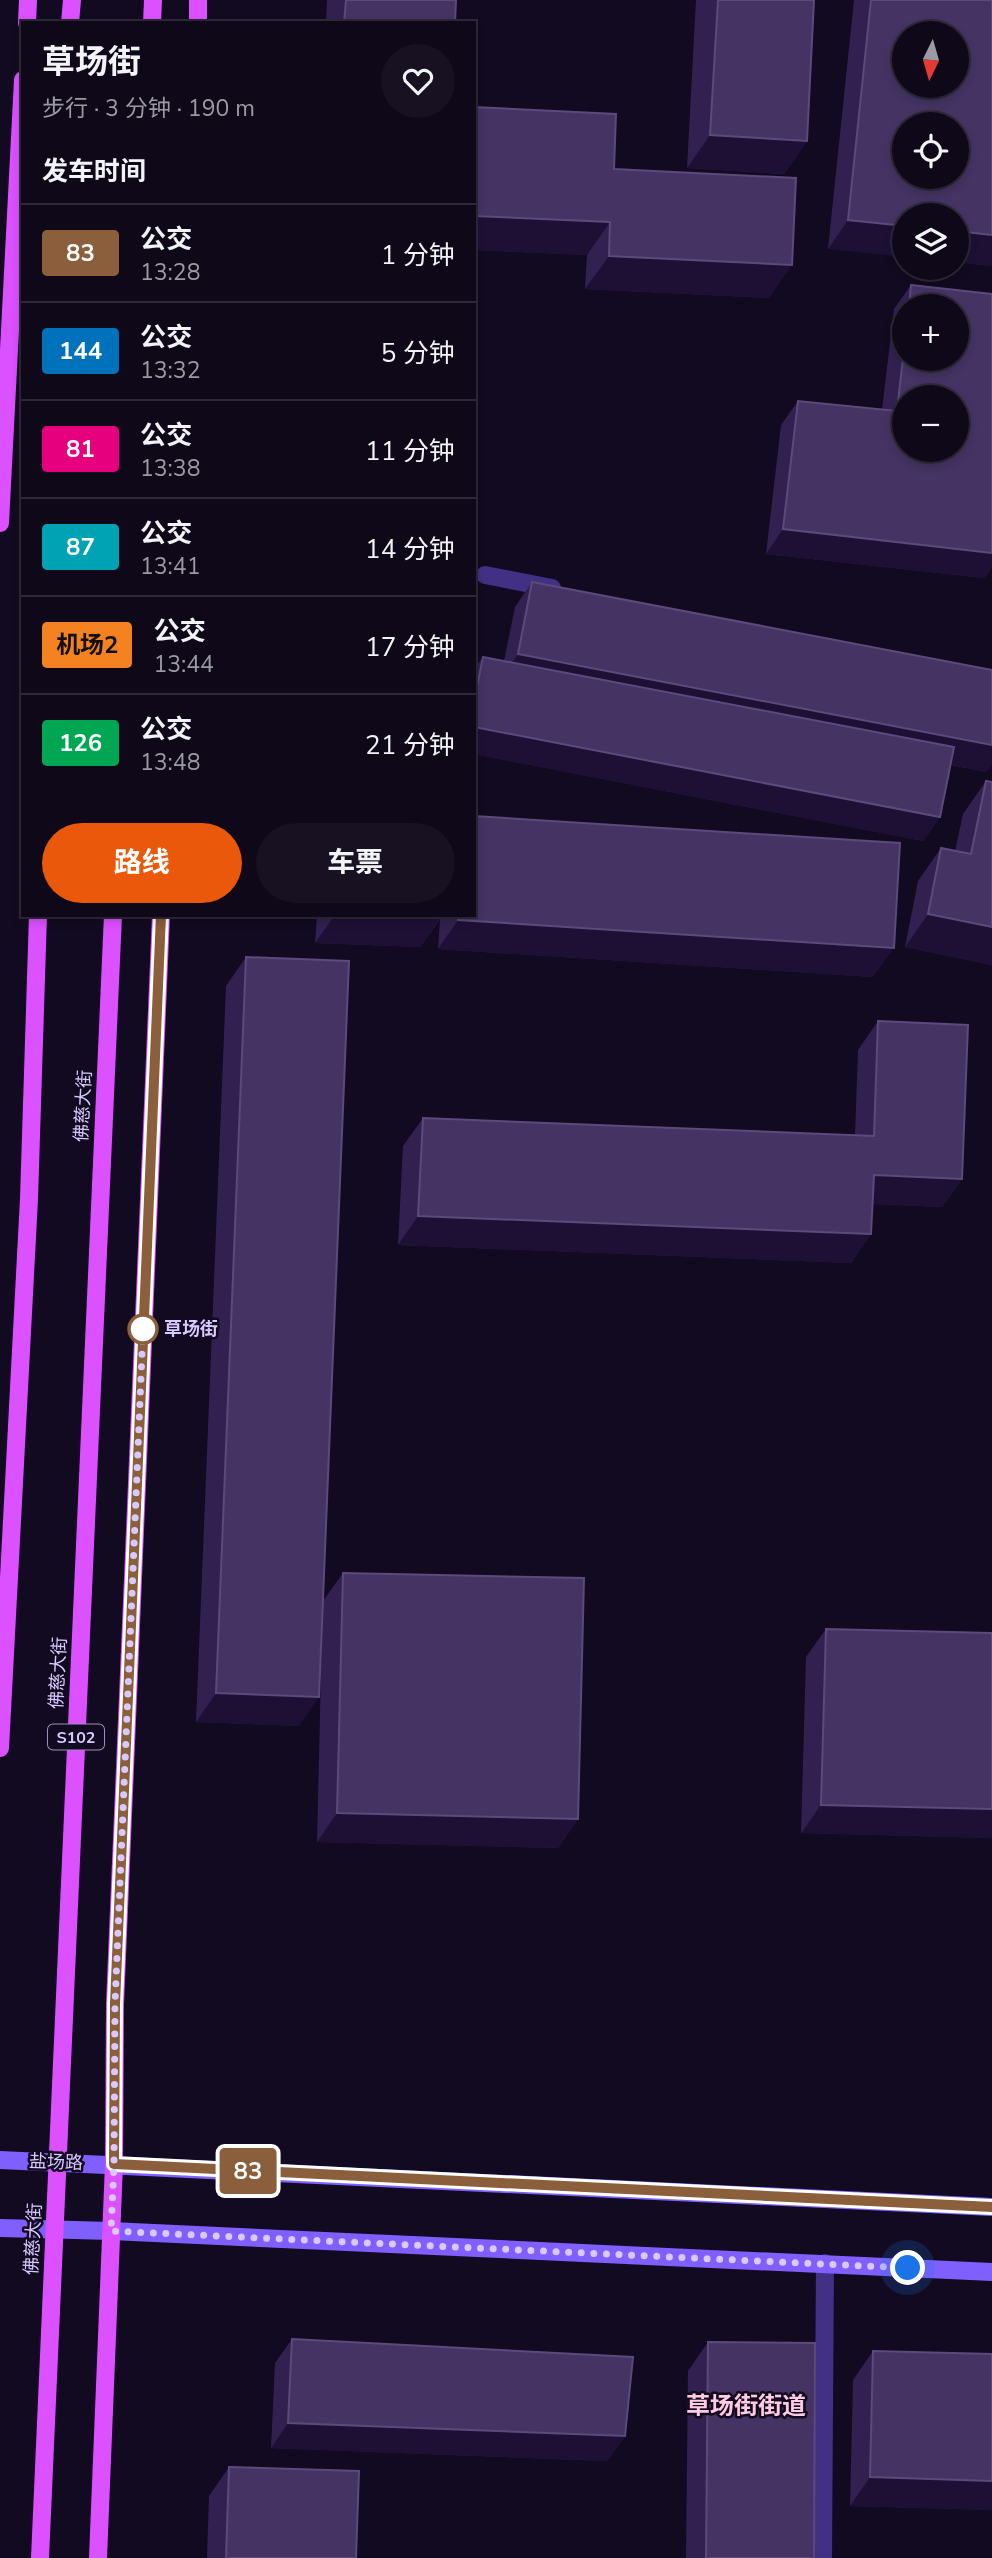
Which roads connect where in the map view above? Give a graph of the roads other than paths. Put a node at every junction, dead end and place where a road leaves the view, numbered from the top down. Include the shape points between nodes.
1 (28, 0) edge
2 (72, 0) edge
3 (153, 0) edge
4 (198, 0) edge
5 (27, 21) edge
6 (70, 21) edge
7 (152, 21) edge
8 (198, 21) edge
9 (21, 119) edge
10 (0, 523) edge
11 (485, 575) dead end
12 (567, 590) edge
13 (38, 917) edge
14 (113, 917) edge
15 (161, 917) edge
16 (0, 1748) edge
17 (0, 2160) edge
18 (114, 2164) junction
19 (992, 2207) edge
20 (0, 2228) edge
21 (111, 2231) junction
22 (825, 2263) junction
23 (992, 2272) edge
24 (40, 2558) edge
25 (98, 2558) edge
26 (823, 2558) edge

1 - 5 main road
2 - 6 main road
3 - 7 main road
4 - 8 main road
9 - 10 main road
11 - 12 lane
13 - 16 main road via 29,1199
14 - 24 main road, 佛慈大街 / S102, bridge
15 - 18 main road via 115,2004
17 - 18 main road, 盐场路
18 - 19 main road, 盐场路
18 - 21 main road
20 - 21 main road
21 - 22 main road
21 - 25 main road
22 - 23 main road
22 - 26 lane

